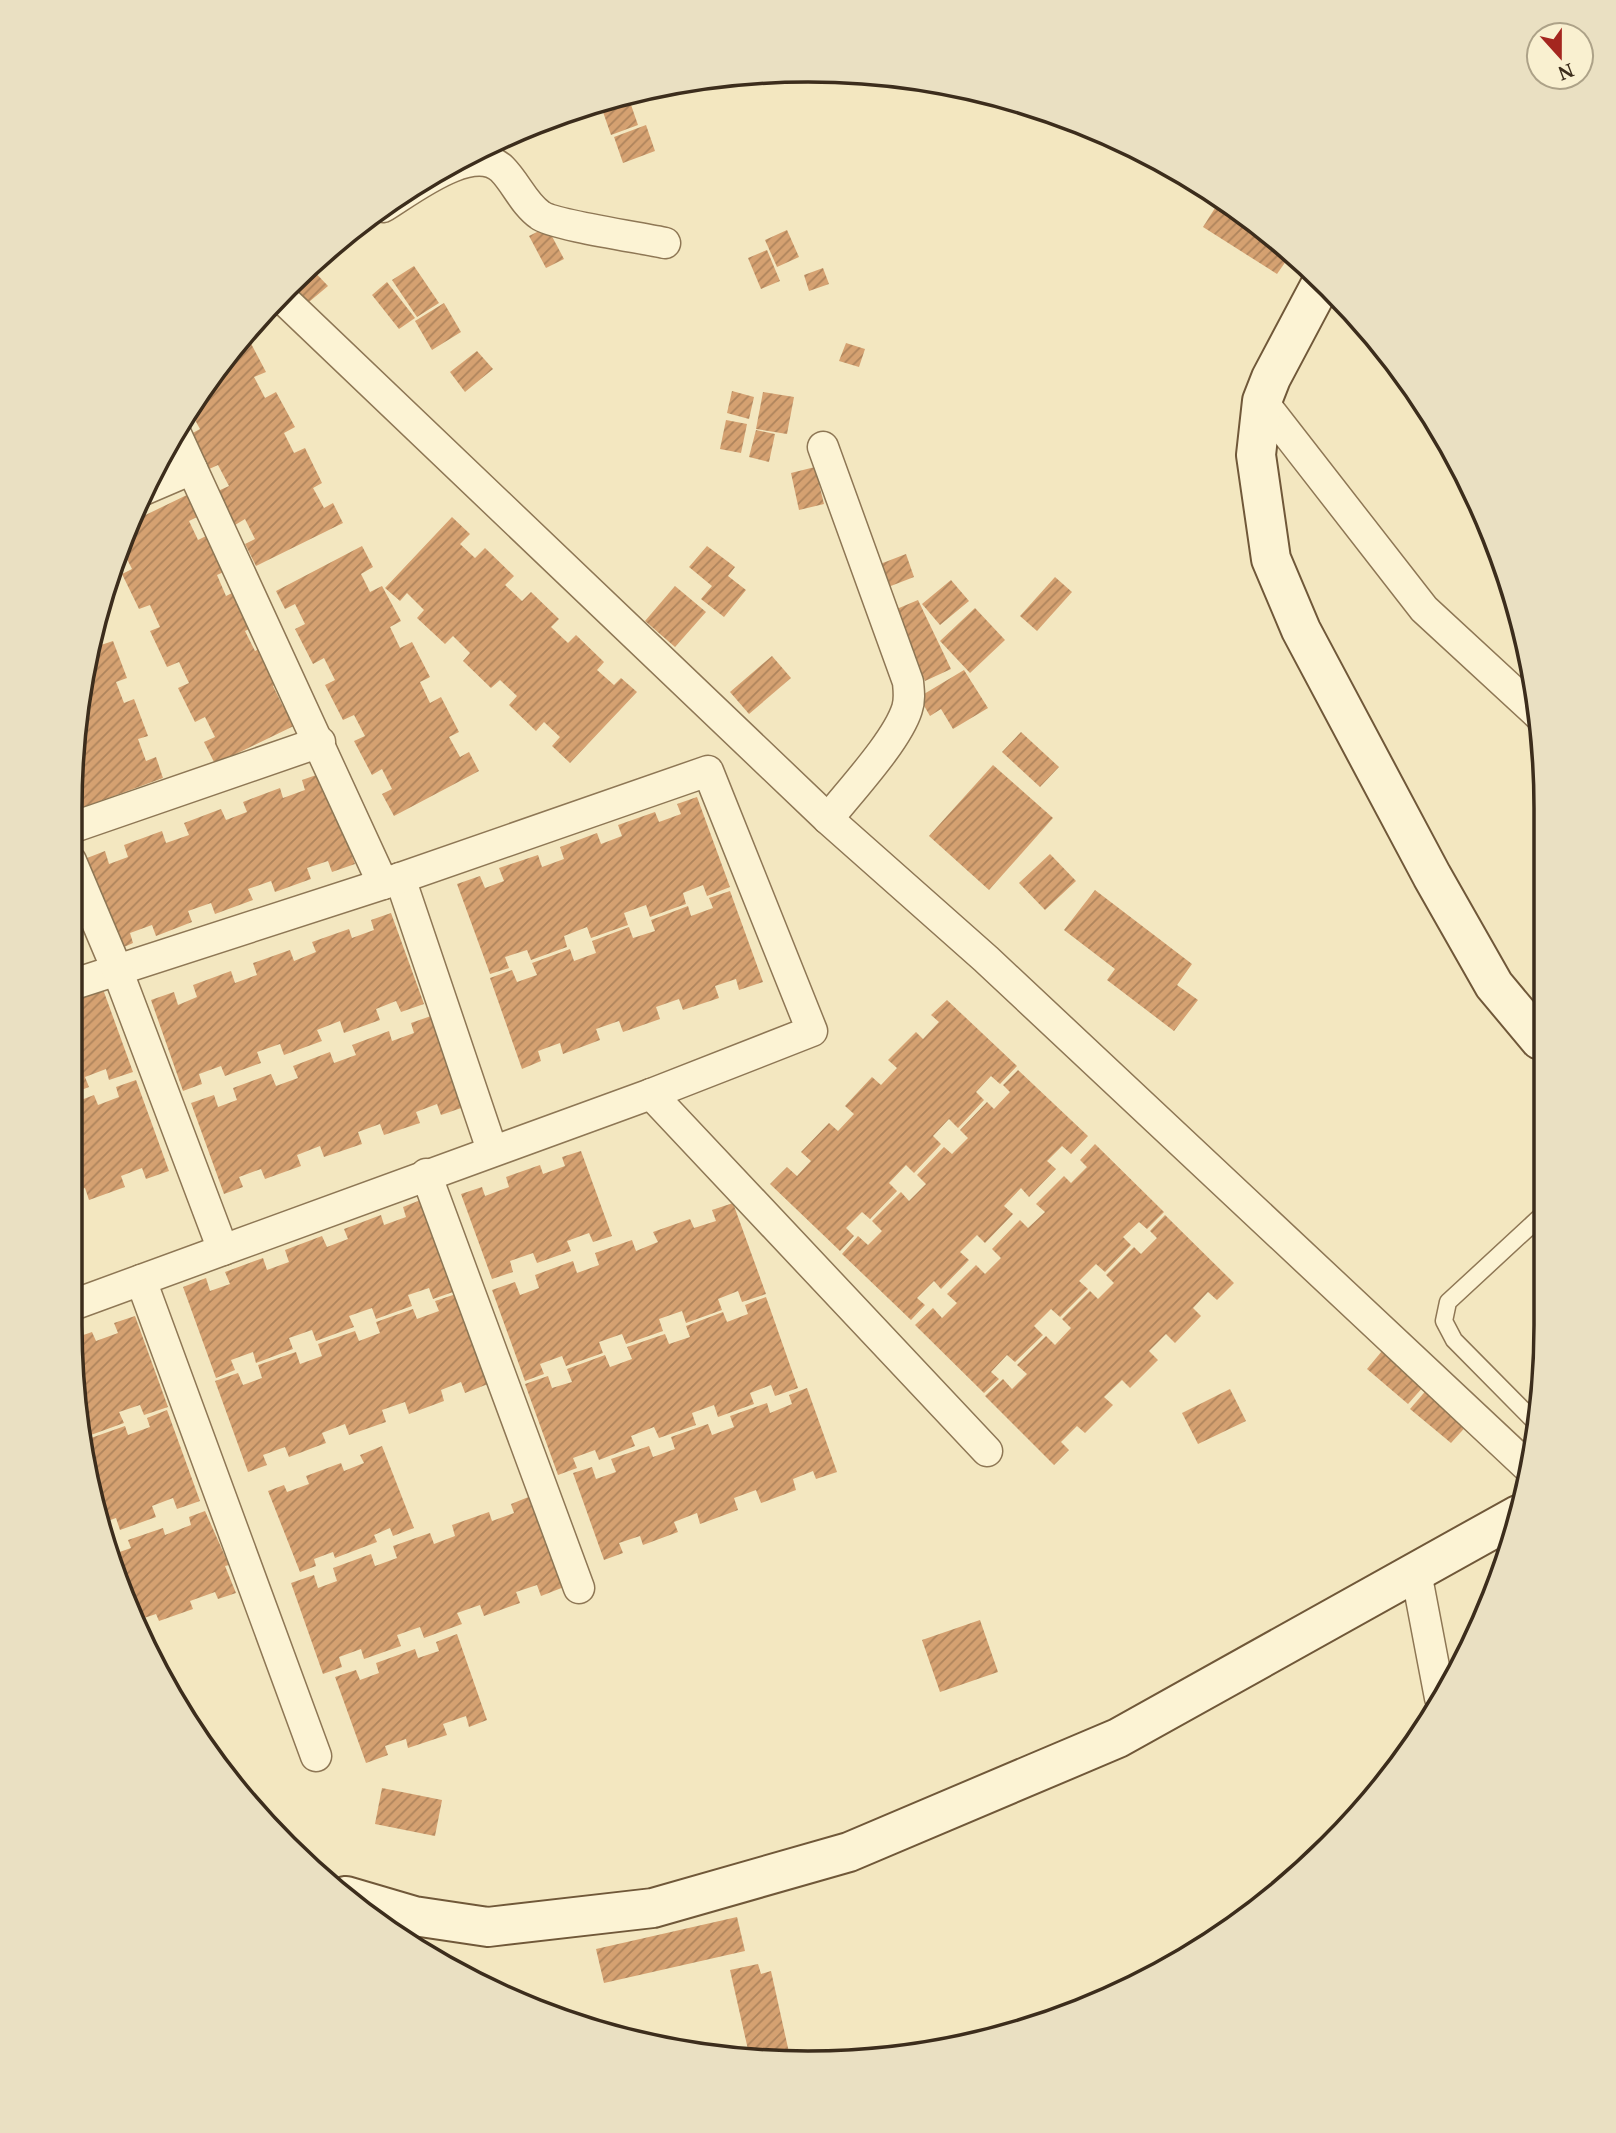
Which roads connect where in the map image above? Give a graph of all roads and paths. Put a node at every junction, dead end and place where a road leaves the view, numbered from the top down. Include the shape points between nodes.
1 (482, 160) edge
2 (665, 243) dead end
3 (1317, 291) edge
4 (287, 303) edge
5 (1262, 401) junction
6 (180, 443) edge
7 (823, 447) dead end
8 (192, 470) junction
9 (159, 484) edge
10 (1526, 703) edge
11 (320, 742) junction
12 (828, 819) junction
13 (82, 824) edge
14 (392, 881) junction
15 (82, 887) edge
16 (118, 972) junction
17 (82, 982) edge
18 (1534, 1033) edge
19 (651, 1094) junction
20 (492, 1150) junction
21 (426, 1174) junction
22 (1534, 1223) edge
23 (223, 1250) junction
24 (141, 1280) junction
25 (82, 1302) edge
26 (1528, 1415) edge
27 (987, 1451) dead end
28 (1522, 1454) edge
29 (1506, 1522) edge
30 (1416, 1572) junction
31 (579, 1588) dead end
32 (1438, 1686) edge
33 (316, 1756) dead end
34 (368, 1903) edge

1 - 2 street via 501,168 540,216
3 - 5 street
4 - 12 street
5 - 10 street via 1424,609
5 - 18 street via 1256,455 1271,559 1301,630 1494,985
6 - 8 street
7 - 12 street via 908,682 910,699 886,744
8 - 9 street
8 - 11 street
11 - 13 street
11 - 14 street
12 - 28 street
14 - 16 street
14 - 19 street via 708,771 812,1031
14 - 20 street
15 - 16 street
16 - 17 street
16 - 23 street
19 - 20 street
19 - 27 street
20 - 21 street
21 - 23 street
21 - 31 street
22 - 26 lane via 1448,1302 1444,1321 1454,1340
23 - 24 street
24 - 25 street
24 - 33 street
29 - 30 street
30 - 32 street
30 - 34 street via 1118,1738 849,1852 653,1908 488,1927 414,1916

